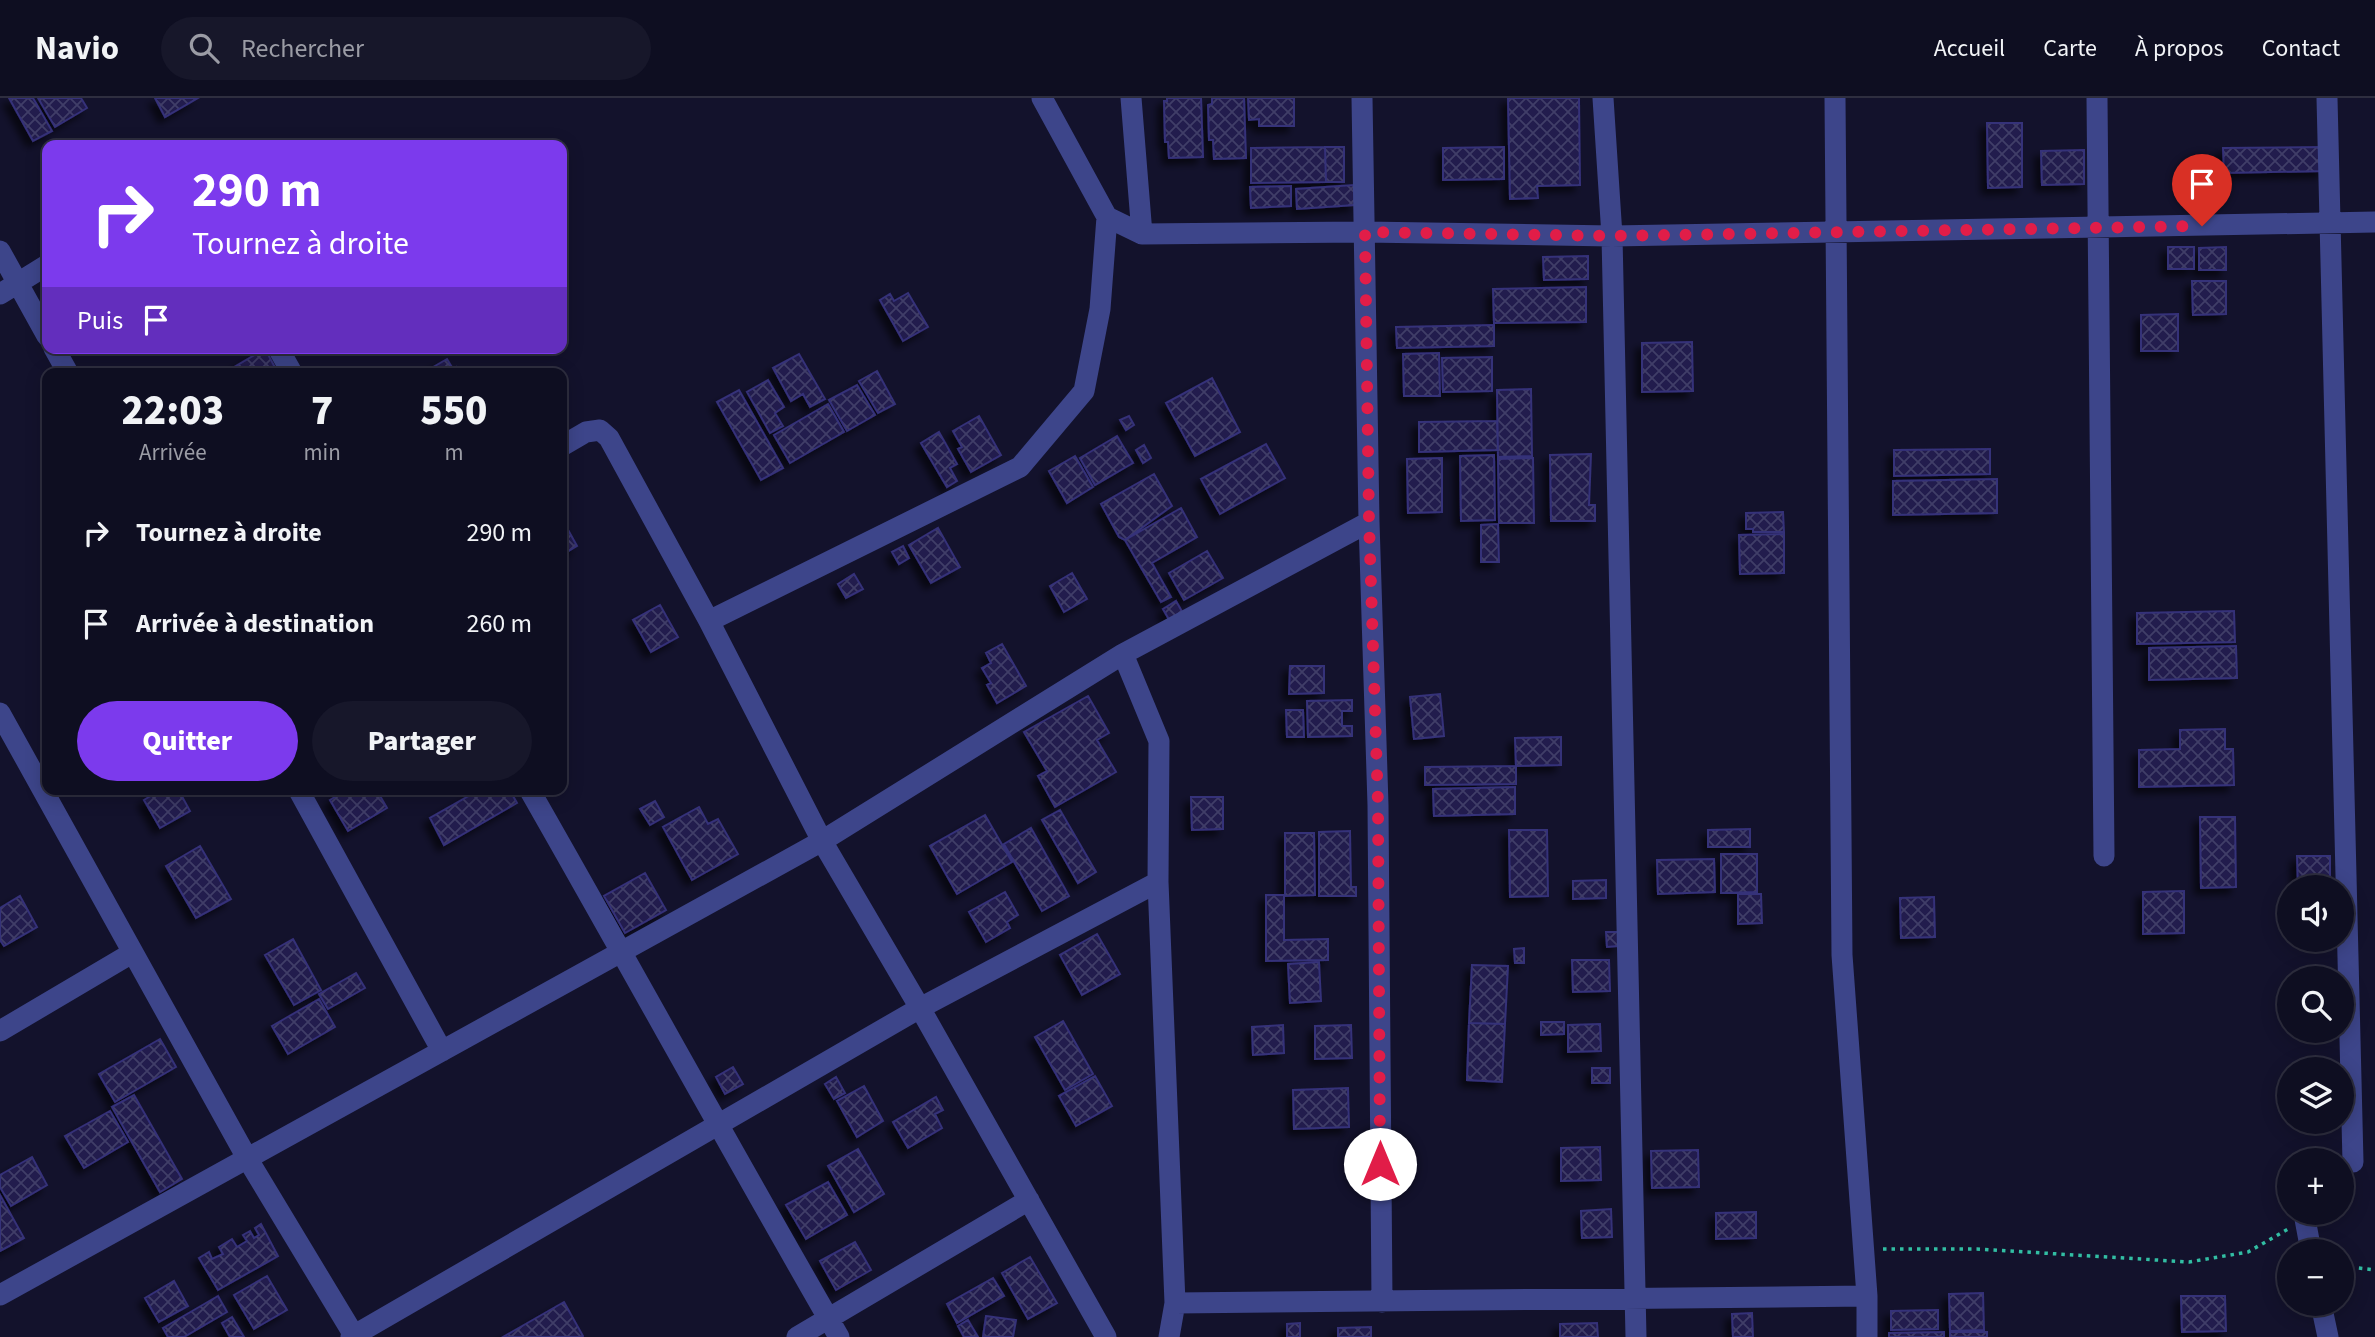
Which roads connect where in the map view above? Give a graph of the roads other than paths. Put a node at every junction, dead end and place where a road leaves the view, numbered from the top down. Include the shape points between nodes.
1 (1042, 98) edge
2 (1131, 98) edge
3 (1362, 98) edge
4 (1603, 98) edge
5 (1835, 98) edge
6 (2097, 98) edge
7 (2327, 98) edge
8 (1107, 217) junction
9 (2375, 222) edge
10 (2330, 223) junction
11 (2099, 228) junction
12 (1365, 232) junction
13 (1837, 233) junction
14 (1142, 234) junction
15 (1612, 236) junction
16 (0, 251) edge
17 (42, 268) edge
18 (9, 288) edge
19 (42, 330) edge
20 (567, 443) edge
21 (1369, 522) junction
22 (709, 621) junction
23 (1122, 654) junction
24 (0, 713) edge
25 (39, 765) edge
26 (54, 795) edge
27 (301, 795) edge
28 (532, 795) edge
29 (822, 841) junction
30 (2104, 856) dead end
31 (1158, 882) junction
32 (132, 953) junction
33 (622, 953) junction
34 (919, 1007) junction
35 (0, 1031) edge
36 (442, 1051) junction
37 (717, 1126) junction
38 (2353, 1148) edge
39 (247, 1158) junction
40 (1029, 1200) junction
41 (0, 1295) edge
42 (1867, 1296) junction
43 (1637, 1298) junction
44 (1382, 1302) junction
45 (1175, 1303) junction
46 (2324, 1316) edge
47 (833, 1328) edge
48 (353, 1336) edge
49 (797, 1337) edge
50 (1106, 1337) edge
51 (1169, 1337) edge
52 (1636, 1337) edge
53 (1867, 1337) edge
54 (2328, 1337) edge

1 - 8 street
2 - 14 street
3 - 12 street
4 - 15 street
5 - 13 street
6 - 11 street
7 - 10 street
8 - 14 street
8 - 22 street via 1100,309 1084,391 1020,467
9 - 10 street
10 - 11 street
10 - 38 street
11 - 13 street
11 - 30 street
12 - 14 street
12 - 15 street
12 - 21 street
13 - 15 street
13 - 42 street via 1842,955
15 - 43 street
16 - 18 street
17 - 18 street
18 - 19 street
20 - 22 street via 600,430 609,438
21 - 23 street
21 - 44 street via 1378,805
22 - 29 street
23 - 29 street
23 - 31 street via 1159,741
24 - 25 street
26 - 32 street
27 - 36 street
28 - 33 street
29 - 33 street
29 - 34 street
31 - 34 street
31 - 45 street
32 - 35 street
32 - 39 street
33 - 36 street
33 - 37 street
34 - 37 street
34 - 40 street
36 - 39 street
37 - 47 street
37 - 48 street
39 - 41 street
39 - 48 street
40 - 47 street
40 - 50 street
42 - 43 street
42 - 53 street
43 - 44 street
43 - 52 street
44 - 45 street
45 - 51 street
46 - 54 street
47 - 49 street

